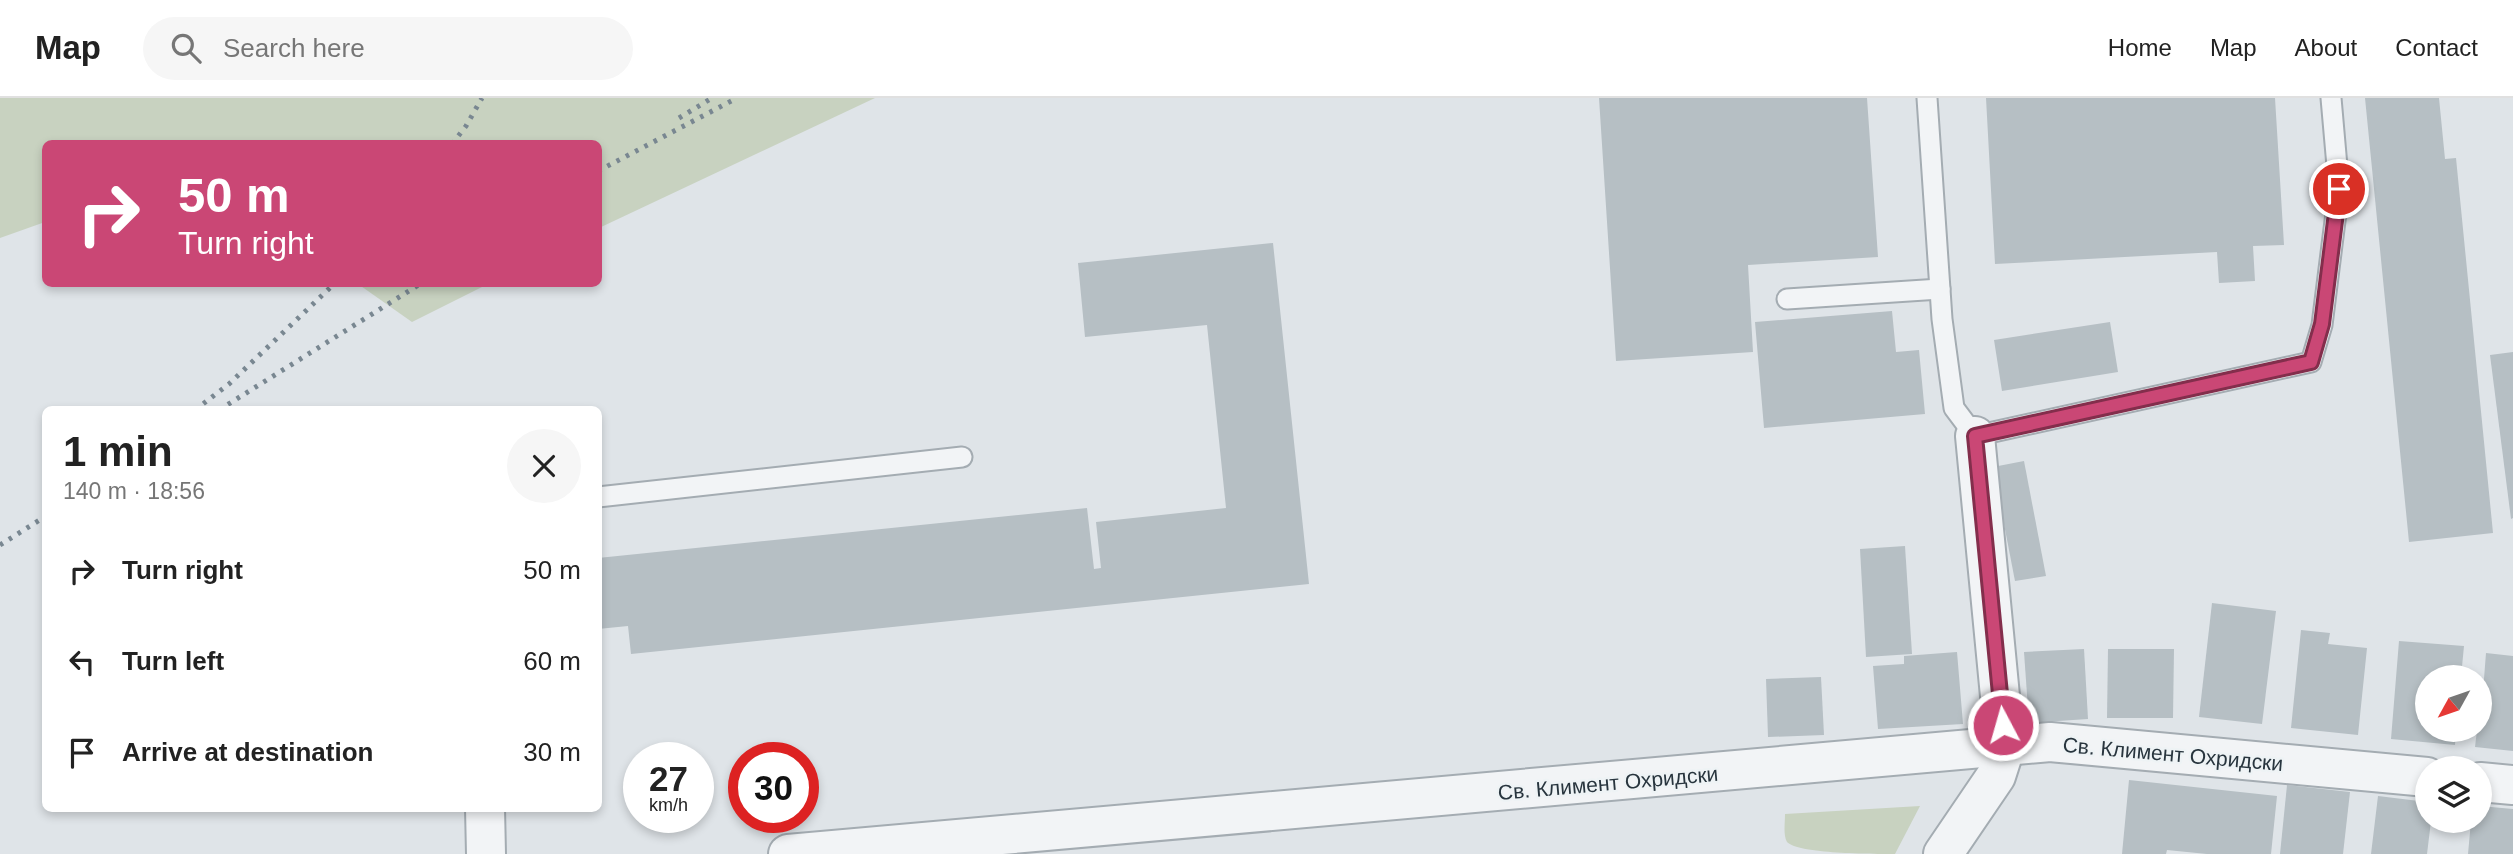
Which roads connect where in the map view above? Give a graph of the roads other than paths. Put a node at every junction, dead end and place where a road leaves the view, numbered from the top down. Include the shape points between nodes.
1 (1927, 98) edge
2 (2331, 98) edge
3 (1940, 289) junction
4 (1787, 299) dead end
5 (1975, 436) junction
6 (962, 457) dead end
7 (602, 497) edge
8 (2005, 748) junction
9 (2415, 776) edge
10 (2492, 783) edge
11 (2513, 785) edge
12 (485, 812) edge
13 (1153, 839) edge
14 (486, 854) edge
15 (789, 854) edge
16 (1943, 854) edge

1 - 3 lane
2 - 5 lane via 2339,189 2322,324 2311,362
3 - 4 lane
3 - 5 lane via 1954,408
5 - 8 street
6 - 7 lane
8 - 9 street, Св. Климент Охридски via 2050,743
8 - 13 street, Св. Климент Охридски
8 - 16 street via 1996,776
10 - 11 street
12 - 14 street
13 - 15 street, Св. Климент Охридски

